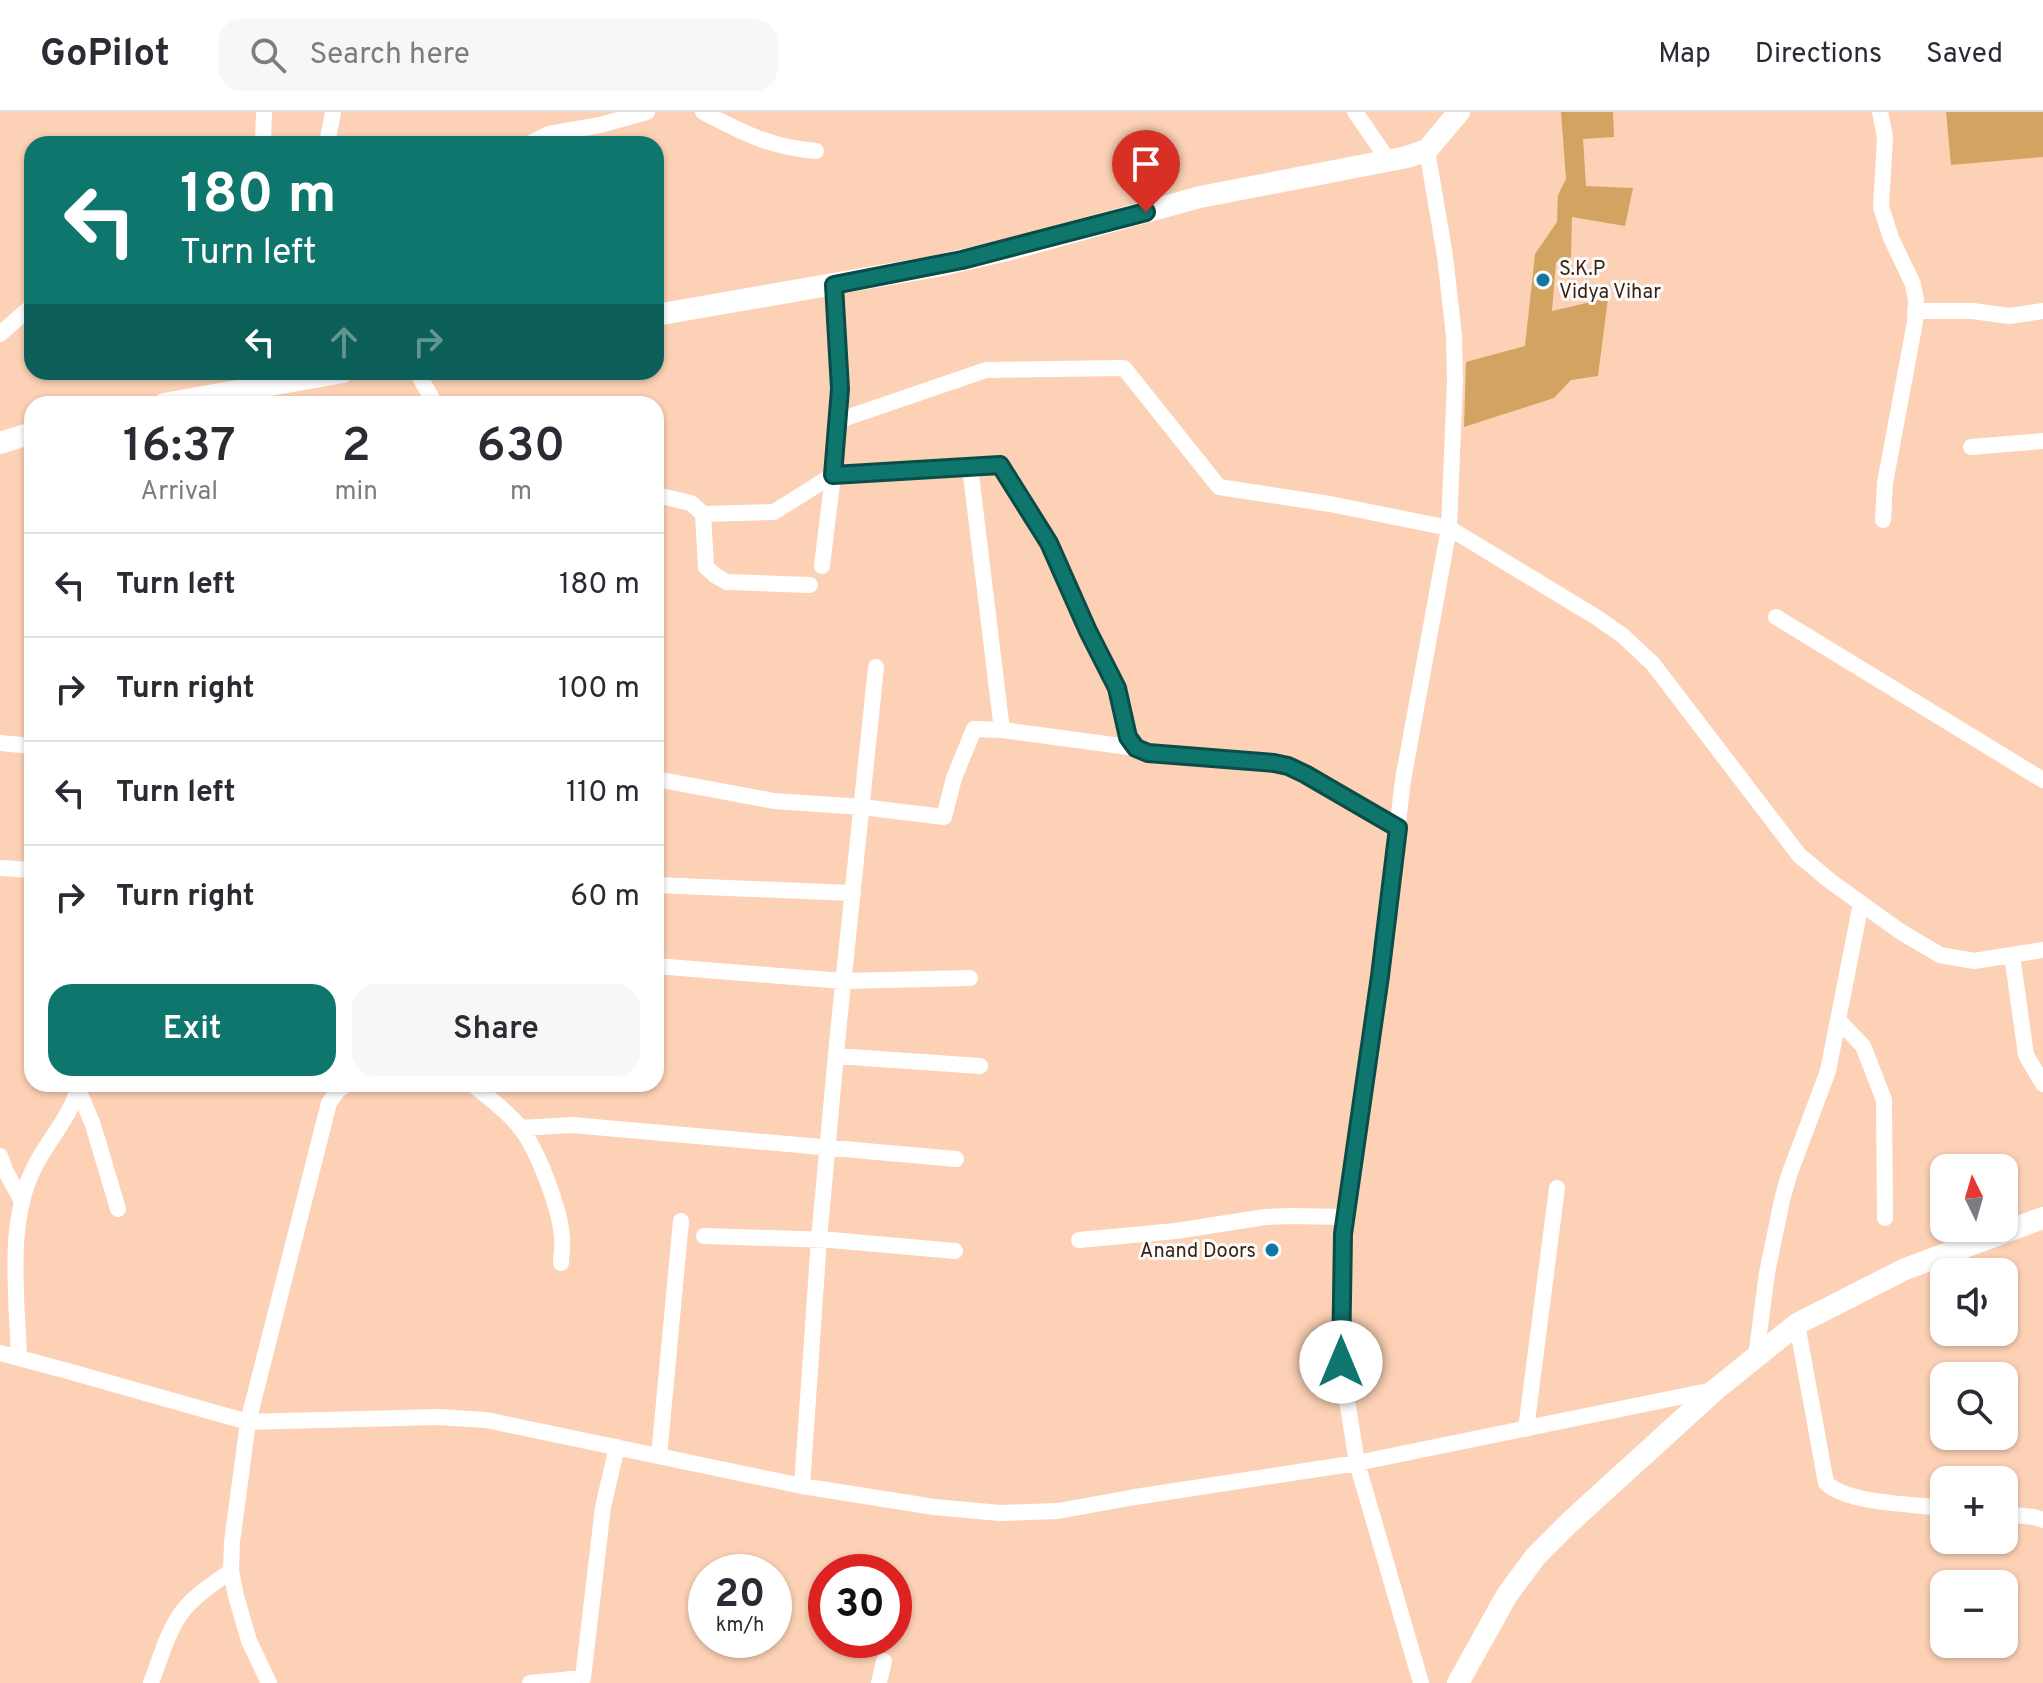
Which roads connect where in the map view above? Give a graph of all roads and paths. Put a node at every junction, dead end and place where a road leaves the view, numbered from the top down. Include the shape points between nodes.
1 (264, 112) edge
2 (333, 112) edge
3 (647, 112) edge
4 (703, 112) edge
5 (1355, 112) edge
6 (1880, 112) edge
7 (1464, 113) edge
8 (263, 136) edge
9 (328, 136) edge
10 (545, 136) edge
11 (1427, 150) junction
12 (816, 151) dead end
13 (1389, 161) junction
14 (834, 285) junction
15 (1915, 311) junction
16 (2043, 311) edge
17 (24, 313) edge
18 (664, 314) edge
19 (0, 334) edge
20 (254, 380) edge
21 (194, 396) edge
22 (837, 421) junction
23 (24, 436) edge
24 (2043, 441) edge
25 (0, 443) edge
26 (1971, 447) dead end
27 (970, 467) junction
28 (833, 475) junction
29 (664, 497) edge
30 (703, 514) junction
31 (1883, 520) dead end
32 (1449, 528) junction
33 (822, 566) dead end
34 (810, 585) dead end
35 (1776, 617) dead end
36 (876, 667) dead end
37 (1002, 730) junction
38 (0, 743) edge
39 (24, 745) edge
40 (1136, 748) junction
41 (664, 780) edge
42 (2043, 780) edge
43 (862, 807) junction
44 (1398, 828) junction
45 (0, 868) edge
46 (24, 870) edge
47 (664, 885) edge
48 (853, 893) junction
49 (1861, 903) junction
50 (2043, 950) edge
51 (2012, 955) junction
52 (664, 967) edge
53 (970, 978) dead end
54 (843, 981) junction
55 (1838, 1020) junction
56 (836, 1056) junction
57 (980, 1066) dead end
58 (2043, 1084) edge
59 (76, 1092) edge
60 (80, 1092) edge
61 (337, 1092) edge
62 (481, 1092) edge
63 (520, 1128) junction
64 (828, 1147) junction
65 (0, 1156) edge
66 (956, 1159) dead end
67 (1557, 1188) dead end
68 (22, 1201) junction
69 (118, 1209) dead end
70 (1345, 1217) junction
71 (1885, 1218) dead end
72 (2043, 1218) edge
73 (681, 1221) dead end
74 (704, 1236) dead end
75 (819, 1239) junction
76 (1079, 1240) dead end
77 (955, 1251) dead end
78 (561, 1263) dead end
79 (1797, 1324) junction
80 (0, 1353) edge
81 (19, 1357) junction
82 (1756, 1357) junction
83 (1715, 1390) junction
84 (248, 1422) junction
85 (1526, 1429) junction
86 (617, 1447) junction
87 (659, 1456) junction
88 (1357, 1463) junction
89 (802, 1486) junction
90 (1930, 1506) edge
91 (2018, 1515) edge
92 (2043, 1520) edge
93 (231, 1571) junction
94 (884, 1661) dead end
95 (151, 1683) edge
96 (269, 1683) edge
97 (530, 1683) edge
98 (879, 1683) edge
99 (1421, 1683) edge
100 (1458, 1683) edge

1 - 8 street
2 - 9 street
3 - 10 street
4 - 12 street via 760,140
5 - 13 street
6 - 15 street via 1885,137 1881,207 1913,284
7 - 11 main road
11 - 13 main road
11 - 32 street via 1454,336
13 - 14 main road via 1200,197 1011,249
14 - 18 main road
14 - 22 street
15 - 16 street via 2009,316
15 - 31 street
17 - 19 street
20 - 21 main road
22 - 28 street
22 - 32 street via 986,370 1124,368 1219,487
23 - 25 main road
24 - 26 street
27 - 28 street
27 - 37 street
27 - 40 street via 1000,465 1049,543 1117,688 1128,737
28 - 30 street via 774,512
28 - 33 street
29 - 30 street via 691,503
30 - 34 street via 706,567 716,576 727,582
32 - 44 street
32 - 49 street via 1622,635 1653,664 1799,855
35 - 42 street
36 - 43 street
37 - 40 street
37 - 43 street via 974,729 944,817
38 - 39 street
40 - 44 street via 1288,766
41 - 43 street via 774,801
43 - 48 street
44 - 70 street
45 - 46 street
47 - 48 street
48 - 54 street
49 - 51 street via 1940,955 1974,961
49 - 55 street
50 - 51 street
51 - 58 street via 2026,1055
52 - 54 street
53 - 54 street
54 - 56 street
55 - 71 street via 1863,1046 1884,1100
55 - 82 street via 1828,1071 1782,1200
56 - 57 street
56 - 64 street
59 - 68 street
60 - 69 street
61 - 84 street via 329,1103
62 - 63 street
63 - 64 street via 572,1125
63 - 78 street via 542,1169 558,1217
64 - 66 street
64 - 75 street
65 - 68 street
67 - 85 street
68 - 81 street via 16,1259
70 - 76 street via 1265,1217
70 - 88 street via 1341,1362
72 - 79 main road via 1905,1269
73 - 87 street
74 - 75 street
75 - 77 street
75 - 89 street
79 - 82 main road
79 - 90 street via 1826,1483 1846,1495
80 - 81 street
81 - 84 street
82 - 83 main road
83 - 85 street
83 - 100 main road via 1535,1557 1507,1595
84 - 86 street via 486,1420
84 - 93 street
85 - 88 street
86 - 87 street
86 - 97 street via 603,1507 583,1678
87 - 89 street
88 - 89 street via 1043,1512 934,1507
88 - 99 street
91 - 92 street
93 - 95 street via 181,1613
93 - 96 street via 249,1641
94 - 98 street

